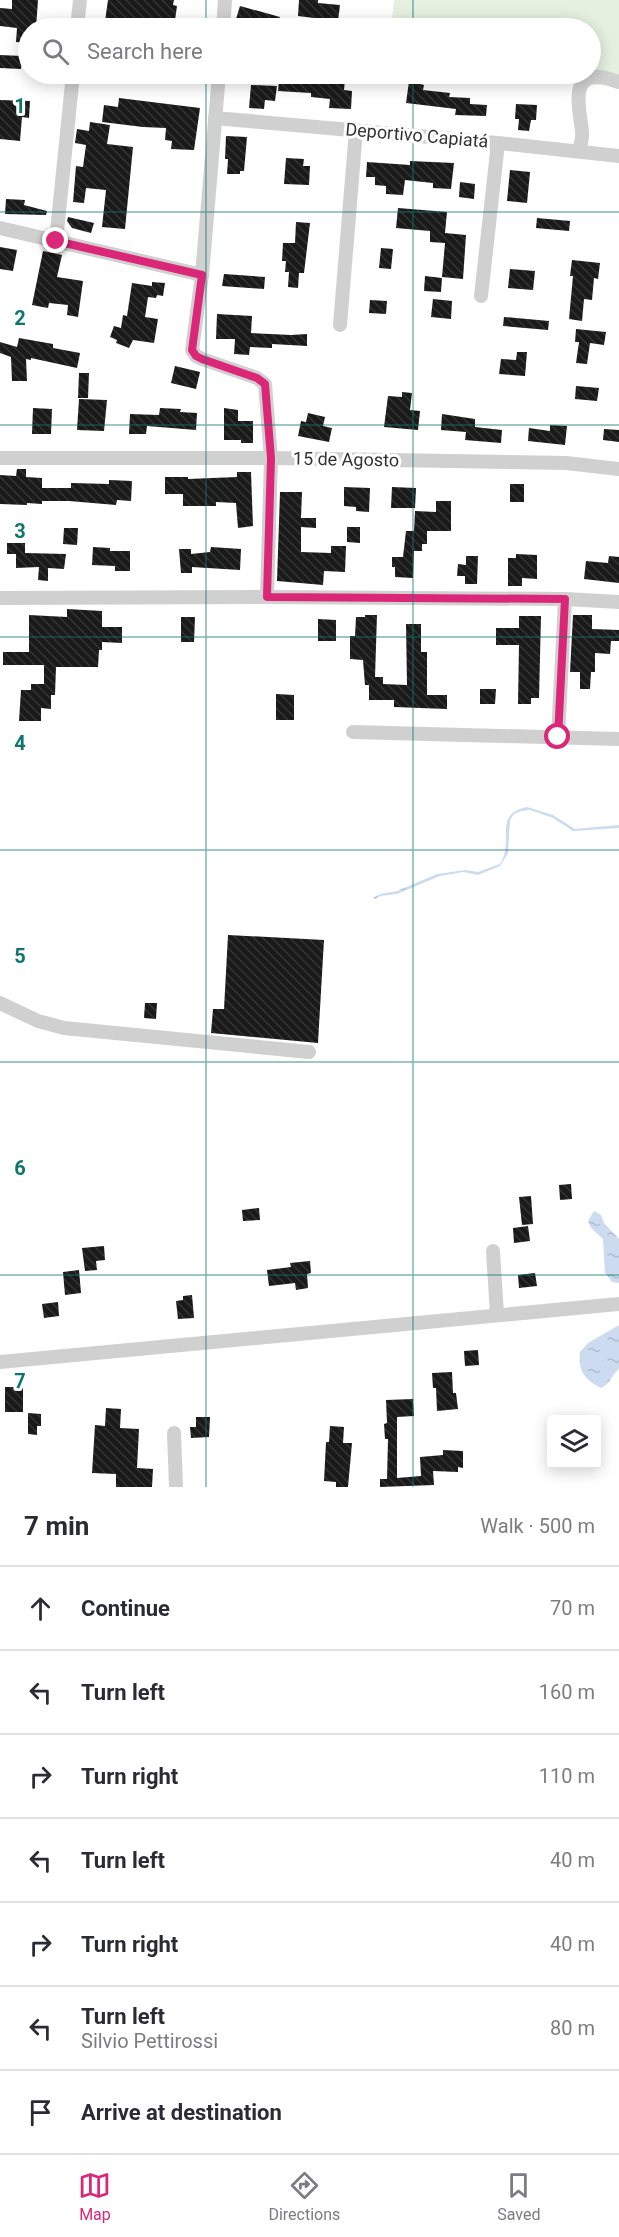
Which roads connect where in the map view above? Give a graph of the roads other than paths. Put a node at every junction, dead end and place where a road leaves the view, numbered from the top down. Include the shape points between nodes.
1 (80, 0) edge
2 (225, 0) edge
3 (78, 18) edge
4 (224, 18) edge
5 (601, 77) edge
6 (619, 82) edge
7 (72, 84) edge
8 (218, 84) edge
9 (583, 84) edge
10 (215, 118) junction
11 (356, 130) junction
12 (498, 142) junction
13 (579, 152) junction
14 (619, 156) edge
15 (0, 228) edge
16 (56, 241) junction
17 (202, 275) junction
18 (481, 296) dead end
19 (340, 325) dead end
20 (0, 458) edge
21 (271, 458) junction
22 (619, 469) edge
23 (267, 597) junction
24 (0, 598) edge
25 (565, 599) junction
26 (619, 602) edge
27 (353, 732) dead end
28 (558, 737) junction
29 (619, 739) edge
30 (0, 1003) edge
31 (309, 1052) dead end
32 (493, 1251) dead end
33 (619, 1304) edge
34 (497, 1314) junction
35 (0, 1362) edge
36 (174, 1433) dead end
37 (176, 1487) edge

1 - 3 street
2 - 4 street
5 - 6 street
7 - 16 street
8 - 10 street
9 - 13 street via 577,106 583,136
10 - 11 street, Deportivo Capiatá
10 - 17 street
11 - 12 street, Deportivo Capiatá
11 - 19 street
12 - 13 street, Deportivo Capiatá
12 - 18 street
13 - 14 street, Deportivo Capiatá
15 - 16 street
16 - 17 street
17 - 21 street via 192,350 202,359 265,384
20 - 21 street, 15 de Agosto
21 - 22 street, 15 de Agosto via 566,463
21 - 23 street
23 - 24 street
23 - 25 street
25 - 26 street
25 - 28 street
27 - 28 street
28 - 29 street
30 - 31 street via 64,1028
32 - 34 street
33 - 34 street
34 - 35 street
36 - 37 street

